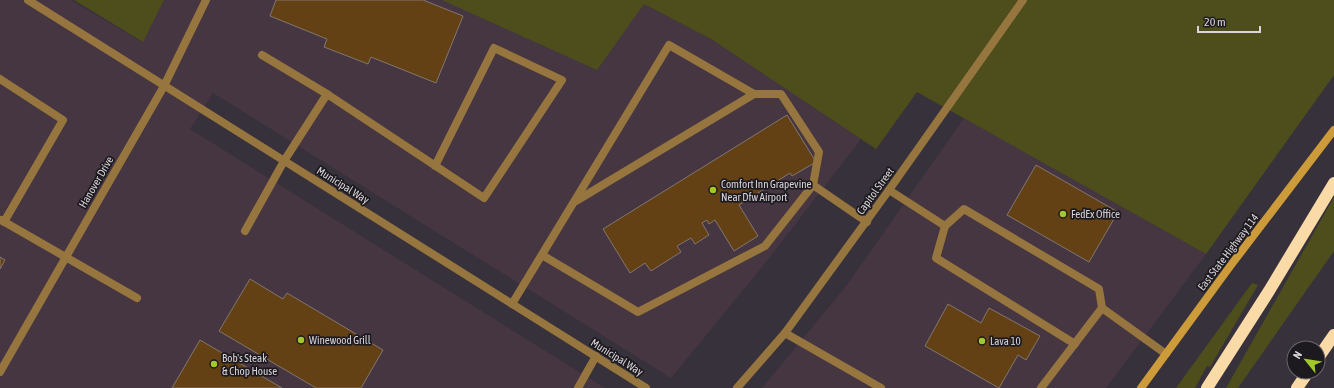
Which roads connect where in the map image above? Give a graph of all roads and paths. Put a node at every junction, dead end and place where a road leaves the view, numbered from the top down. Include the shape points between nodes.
1 (28, 0) edge
2 (206, 0) edge
3 (1023, 0) edge
4 (262, 55) dead end
5 (0, 79) edge
6 (164, 86) junction
7 (327, 94) junction
8 (754, 94) junction
9 (1334, 130) edge
10 (284, 161) junction
11 (435, 166) junction
12 (1334, 183) edge
13 (813, 185) junction
14 (889, 190) junction
15 (574, 202) junction
16 (2, 220) edge
17 (867, 222) junction
18 (945, 226) junction
19 (244, 231) dead end
20 (542, 255) junction
21 (66, 258) junction
22 (138, 298) dead end
23 (512, 304) junction
24 (1102, 308) junction
25 (786, 333) junction
26 (1334, 335) edge
27 (1075, 344) junction
28 (1326, 346) edge
29 (1166, 354) junction
30 (596, 356) junction
31 (0, 372) edge
32 (578, 388) edge
33 (646, 388) edge
34 (737, 388) edge
35 (881, 388) edge
36 (1041, 388) edge
37 (1142, 388) edge
38 (1206, 388) edge

1 - 6 street, Municipal Way
2 - 6 street, Hanover Drive
3 - 14 street, Capitol Street
4 - 7 street
5 - 16 street via 63,120
6 - 10 street, Municipal Way
6 - 21 street, Hanover Drive
7 - 10 street
7 - 11 street
8 - 13 street via 780,94 789,107 818,152
8 - 15 street
8 - 15 street via 669,45
9 - 29 main road, East State Highway 114
10 - 19 street
10 - 23 street, Municipal Way
11 - 11 street via 484,198 562,80 494,48
12 - 38 highway via 1269,291
13 - 17 street
13 - 20 street via 765,246 638,312
14 - 17 street, Capitol Street
14 - 18 street
15 - 20 street
16 - 21 street
17 - 25 street, Capitol Street
18 - 24 street via 964,209 1099,289
18 - 27 street via 936,258
20 - 23 street
21 - 22 street
21 - 31 street, Hanover Drive
23 - 30 street, Municipal Way
24 - 27 street
24 - 29 street
25 - 34 street, Capitol Street
25 - 35 street
26 - 28 highway
27 - 36 street
29 - 37 main road, East State Highway 114
30 - 32 street
30 - 33 street, Municipal Way

